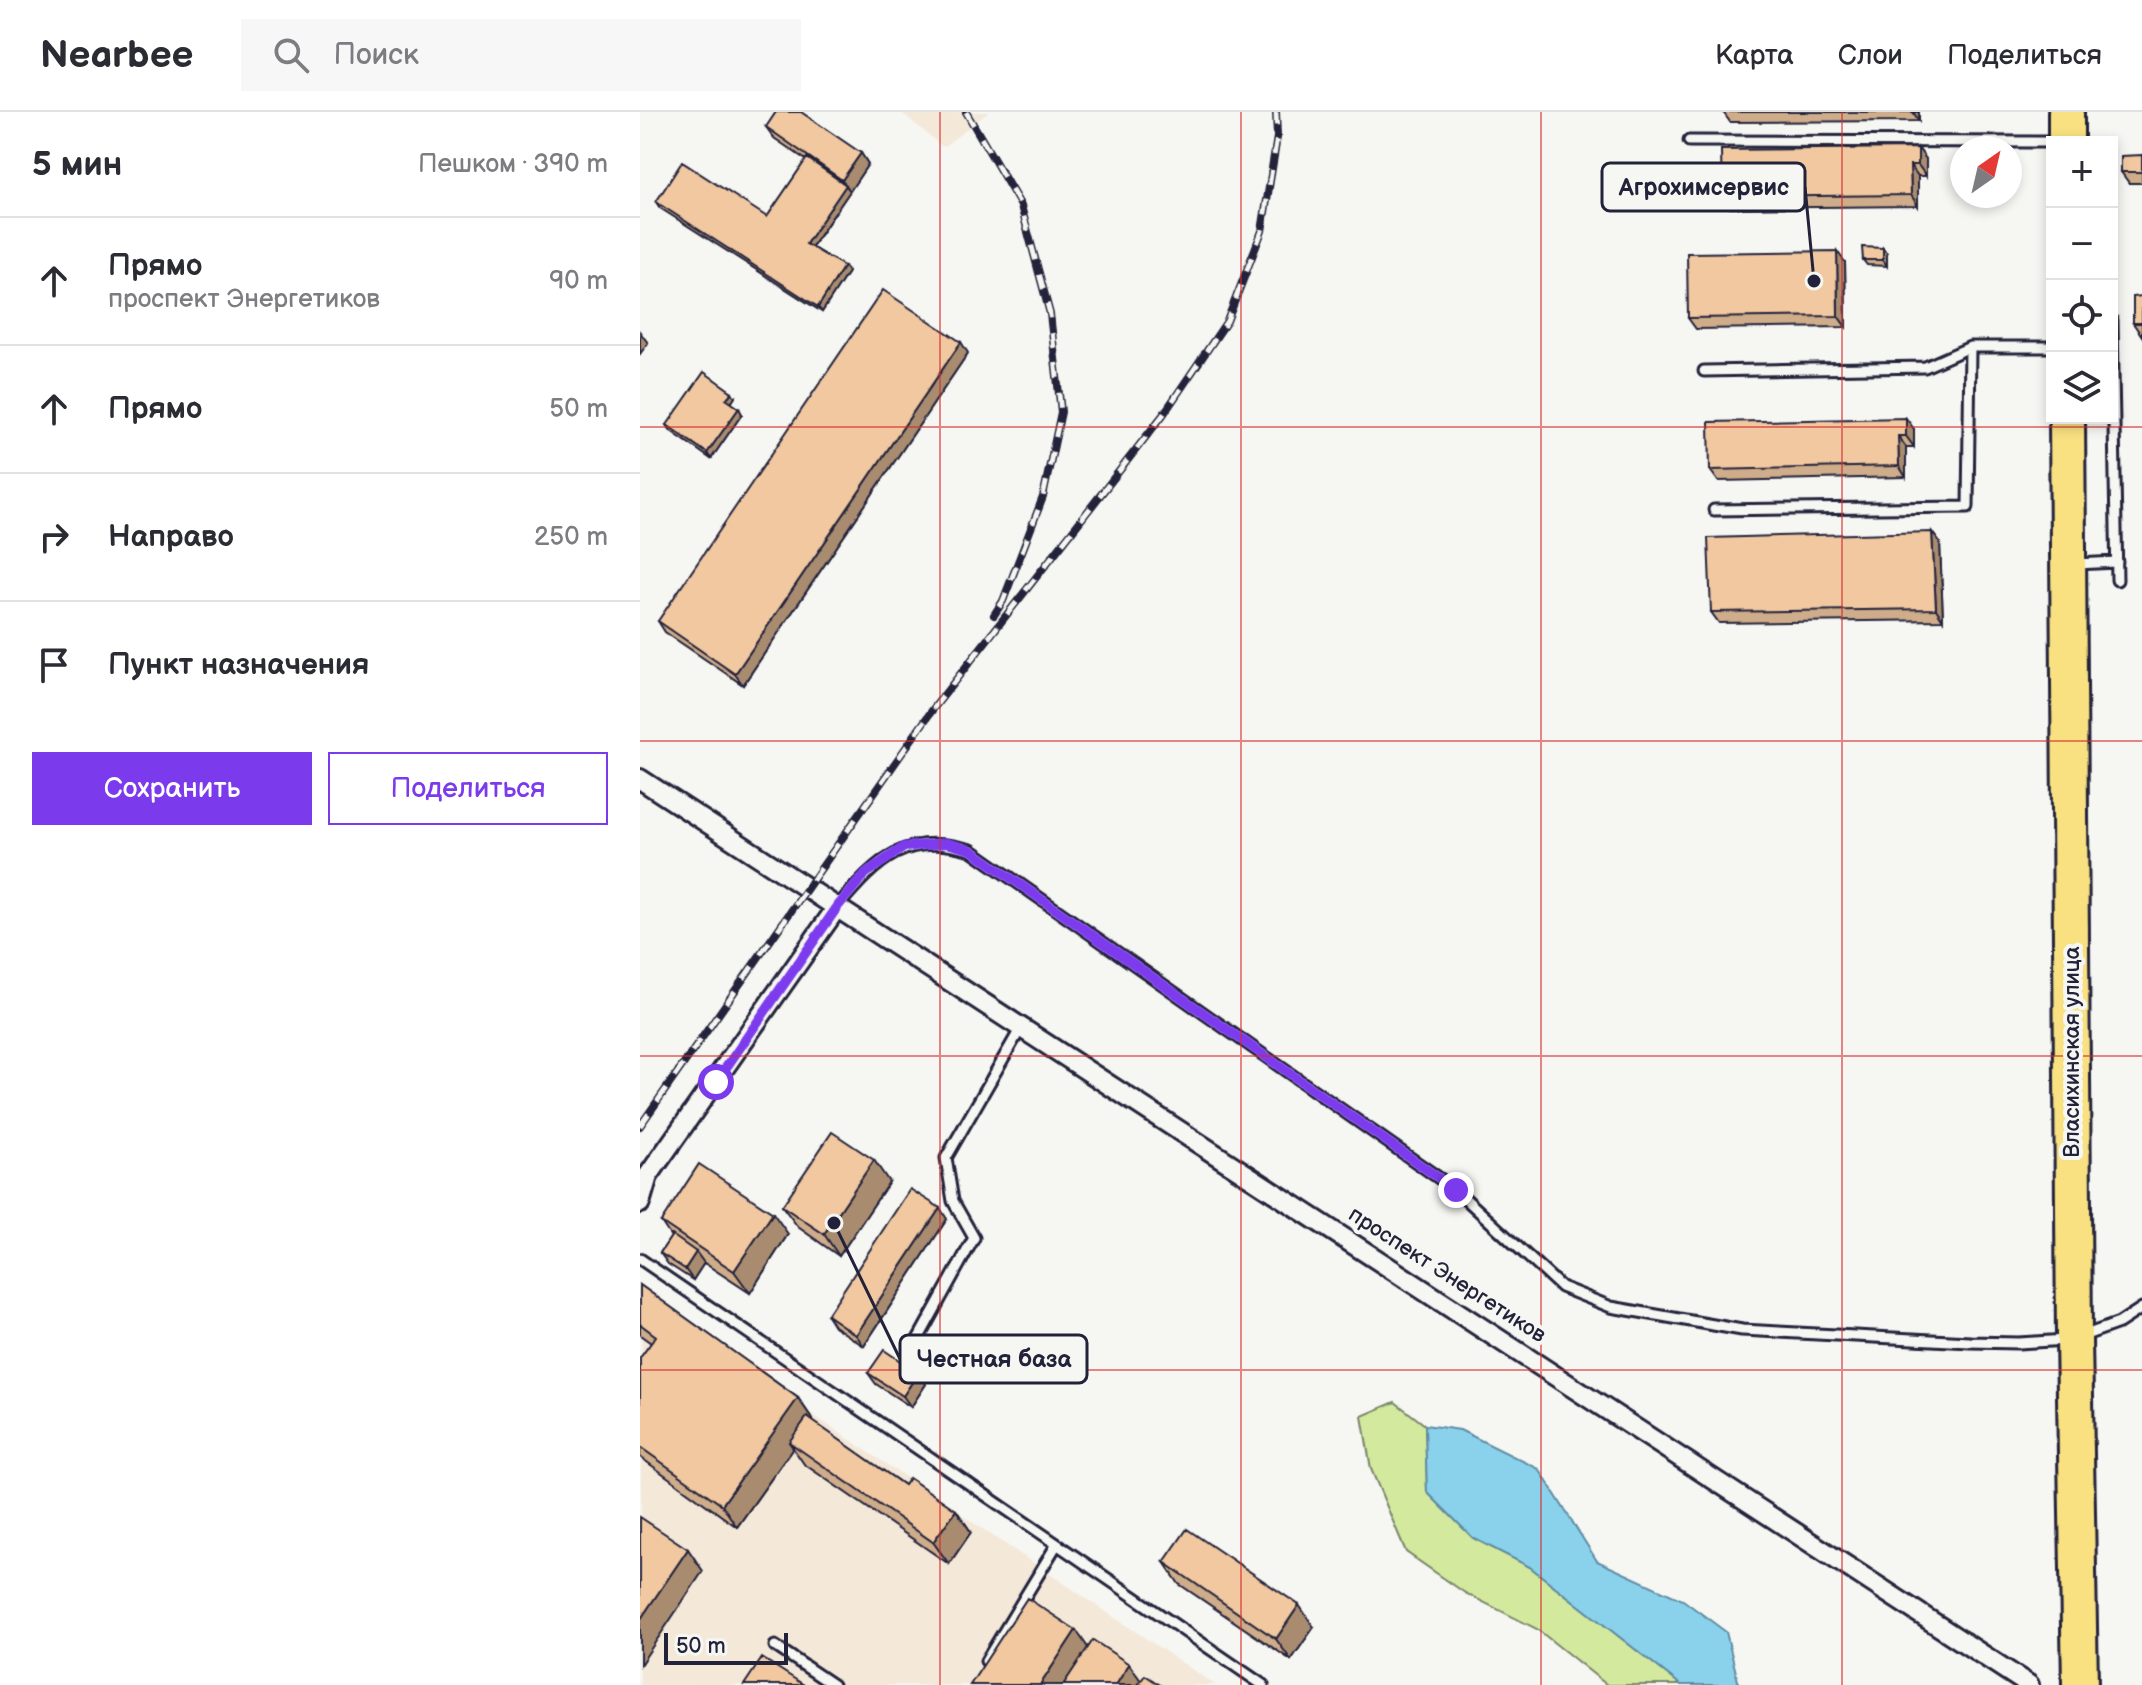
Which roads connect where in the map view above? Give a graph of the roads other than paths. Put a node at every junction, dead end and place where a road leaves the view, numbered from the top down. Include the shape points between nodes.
1 (2066, 112) edge
2 (2066, 136) edge
3 (1689, 141) dead end
4 (2046, 142) edge
5 (1970, 347) junction
6 (2046, 347) edge
7 (1704, 371) dead end
8 (2067, 424) edge
9 (2115, 424) edge
10 (1714, 510) dead end
11 (2117, 562) junction
12 (2068, 564) junction
13 (2117, 580) dead end
14 (640, 779) edge
15 (838, 906) junction
16 (1022, 1026) junction
17 (644, 1173) edge
18 (640, 1203) edge
19 (640, 1259) edge
20 (2142, 1308) edge
21 (2074, 1339) junction
22 (916, 1343) dead end
23 (1057, 1544) junction
24 (775, 1646) dead end
25 (980, 1672) edge
26 (833, 1685) edge
27 (1263, 1685) edge
28 (2029, 1685) edge
29 (2080, 1685) edge

1 - 2 highway
3 - 4 lane
5 - 6 lane
5 - 7 lane via 1925,367
5 - 10 lane via 1968,507
8 - 12 highway, Власихинская улица
9 - 11 lane
11 - 12 lane
11 - 13 lane
12 - 21 highway, Власихинская улица
14 - 15 street, проспект Энергетиков
15 - 16 street, проспект Энергетиков
15 - 17 street
15 - 21 lane via 866,873 904,847 947,843 971,850 1456,1190 1561,1287 1611,1307 1742,1330 1956,1342
16 - 22 lane via 946,1158 953,1201 974,1238
16 - 28 street, проспект Энергетиков
17 - 18 street
19 - 23 lane
20 - 21 lane via 2119,1323
21 - 29 highway, Власихинская улица
23 - 25 lane
23 - 27 lane
24 - 26 lane

